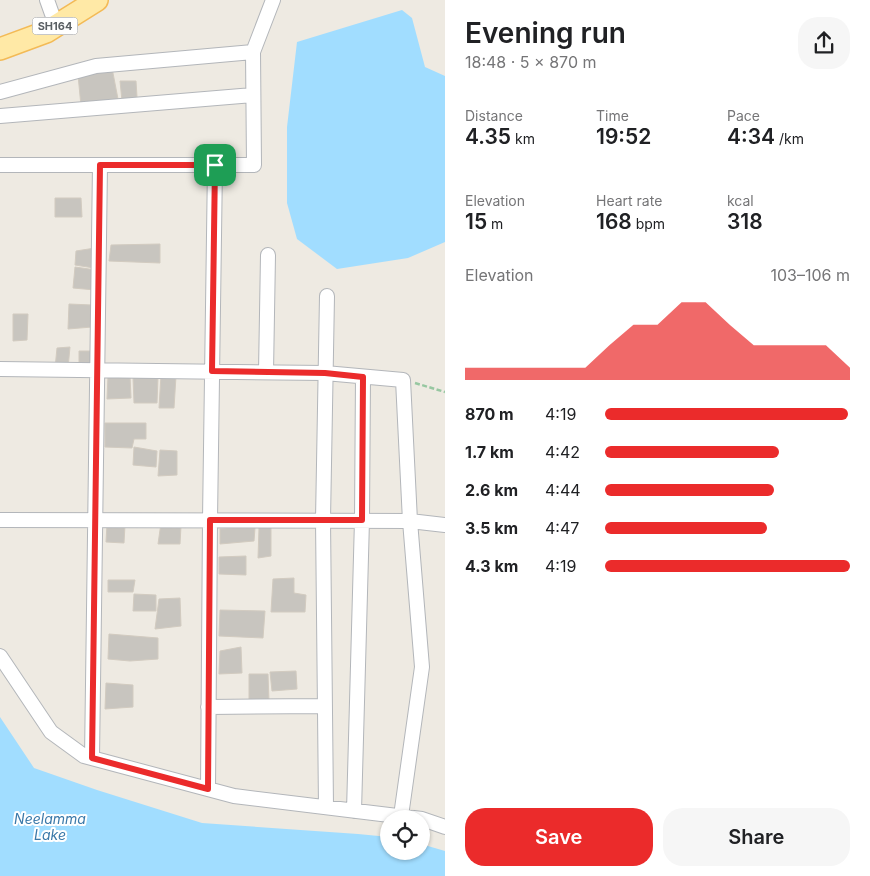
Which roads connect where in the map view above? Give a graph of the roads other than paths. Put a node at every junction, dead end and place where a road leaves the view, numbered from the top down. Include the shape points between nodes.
1 (71, 0) edge
2 (97, 0) edge
3 (273, 0) edge
4 (49, 7) edge
5 (4, 48) edge
6 (253, 52) junction
7 (0, 92) edge
8 (253, 95) junction
9 (0, 116) edge
10 (0, 165) edge
11 (100, 165) junction
12 (215, 165) junction
13 (268, 256) dead end
14 (327, 296) dead end
15 (0, 370) edge
16 (97, 371) junction
17 (212, 371) junction
18 (266, 372) junction
19 (325, 373) junction
20 (363, 377) junction
21 (0, 520) edge
22 (95, 520) junction
23 (210, 520) junction
24 (323, 520) junction
25 (362, 520) junction
26 (410, 520) junction
27 (445, 525) edge
28 (0, 656) edge
29 (325, 706) junction
30 (208, 707) junction
31 (92, 758) junction
32 (208, 789) junction
33 (326, 807) junction
34 (354, 810) junction
35 (402, 810) edge
36 (380, 813) edge
37 (430, 822) edge
38 (445, 827) edge

1 - 4 main road, SH164
2 - 5 main road, SH164 via 46,32
3 - 6 street
4 - 5 main road, SH164
6 - 7 street via 96,66
6 - 8 street
8 - 9 street
8 - 12 street via 254,165
10 - 11 street
11 - 12 street
11 - 16 street
12 - 17 street
13 - 18 street
14 - 19 street
15 - 16 street
16 - 17 street
16 - 22 street
17 - 18 street
17 - 23 street
18 - 19 street
19 - 20 street
19 - 24 street
20 - 25 street
20 - 26 street via 403,380
21 - 22 street
22 - 23 street
22 - 31 street
23 - 24 street
23 - 30 street
24 - 25 street
24 - 29 street
25 - 26 street
25 - 34 street
26 - 27 street
26 - 35 street via 422,667
28 - 31 street via 52,732 84,756
29 - 30 street
29 - 33 street
30 - 32 street
31 - 32 street
32 - 33 street via 234,796
33 - 34 street
34 - 36 street
37 - 38 street

